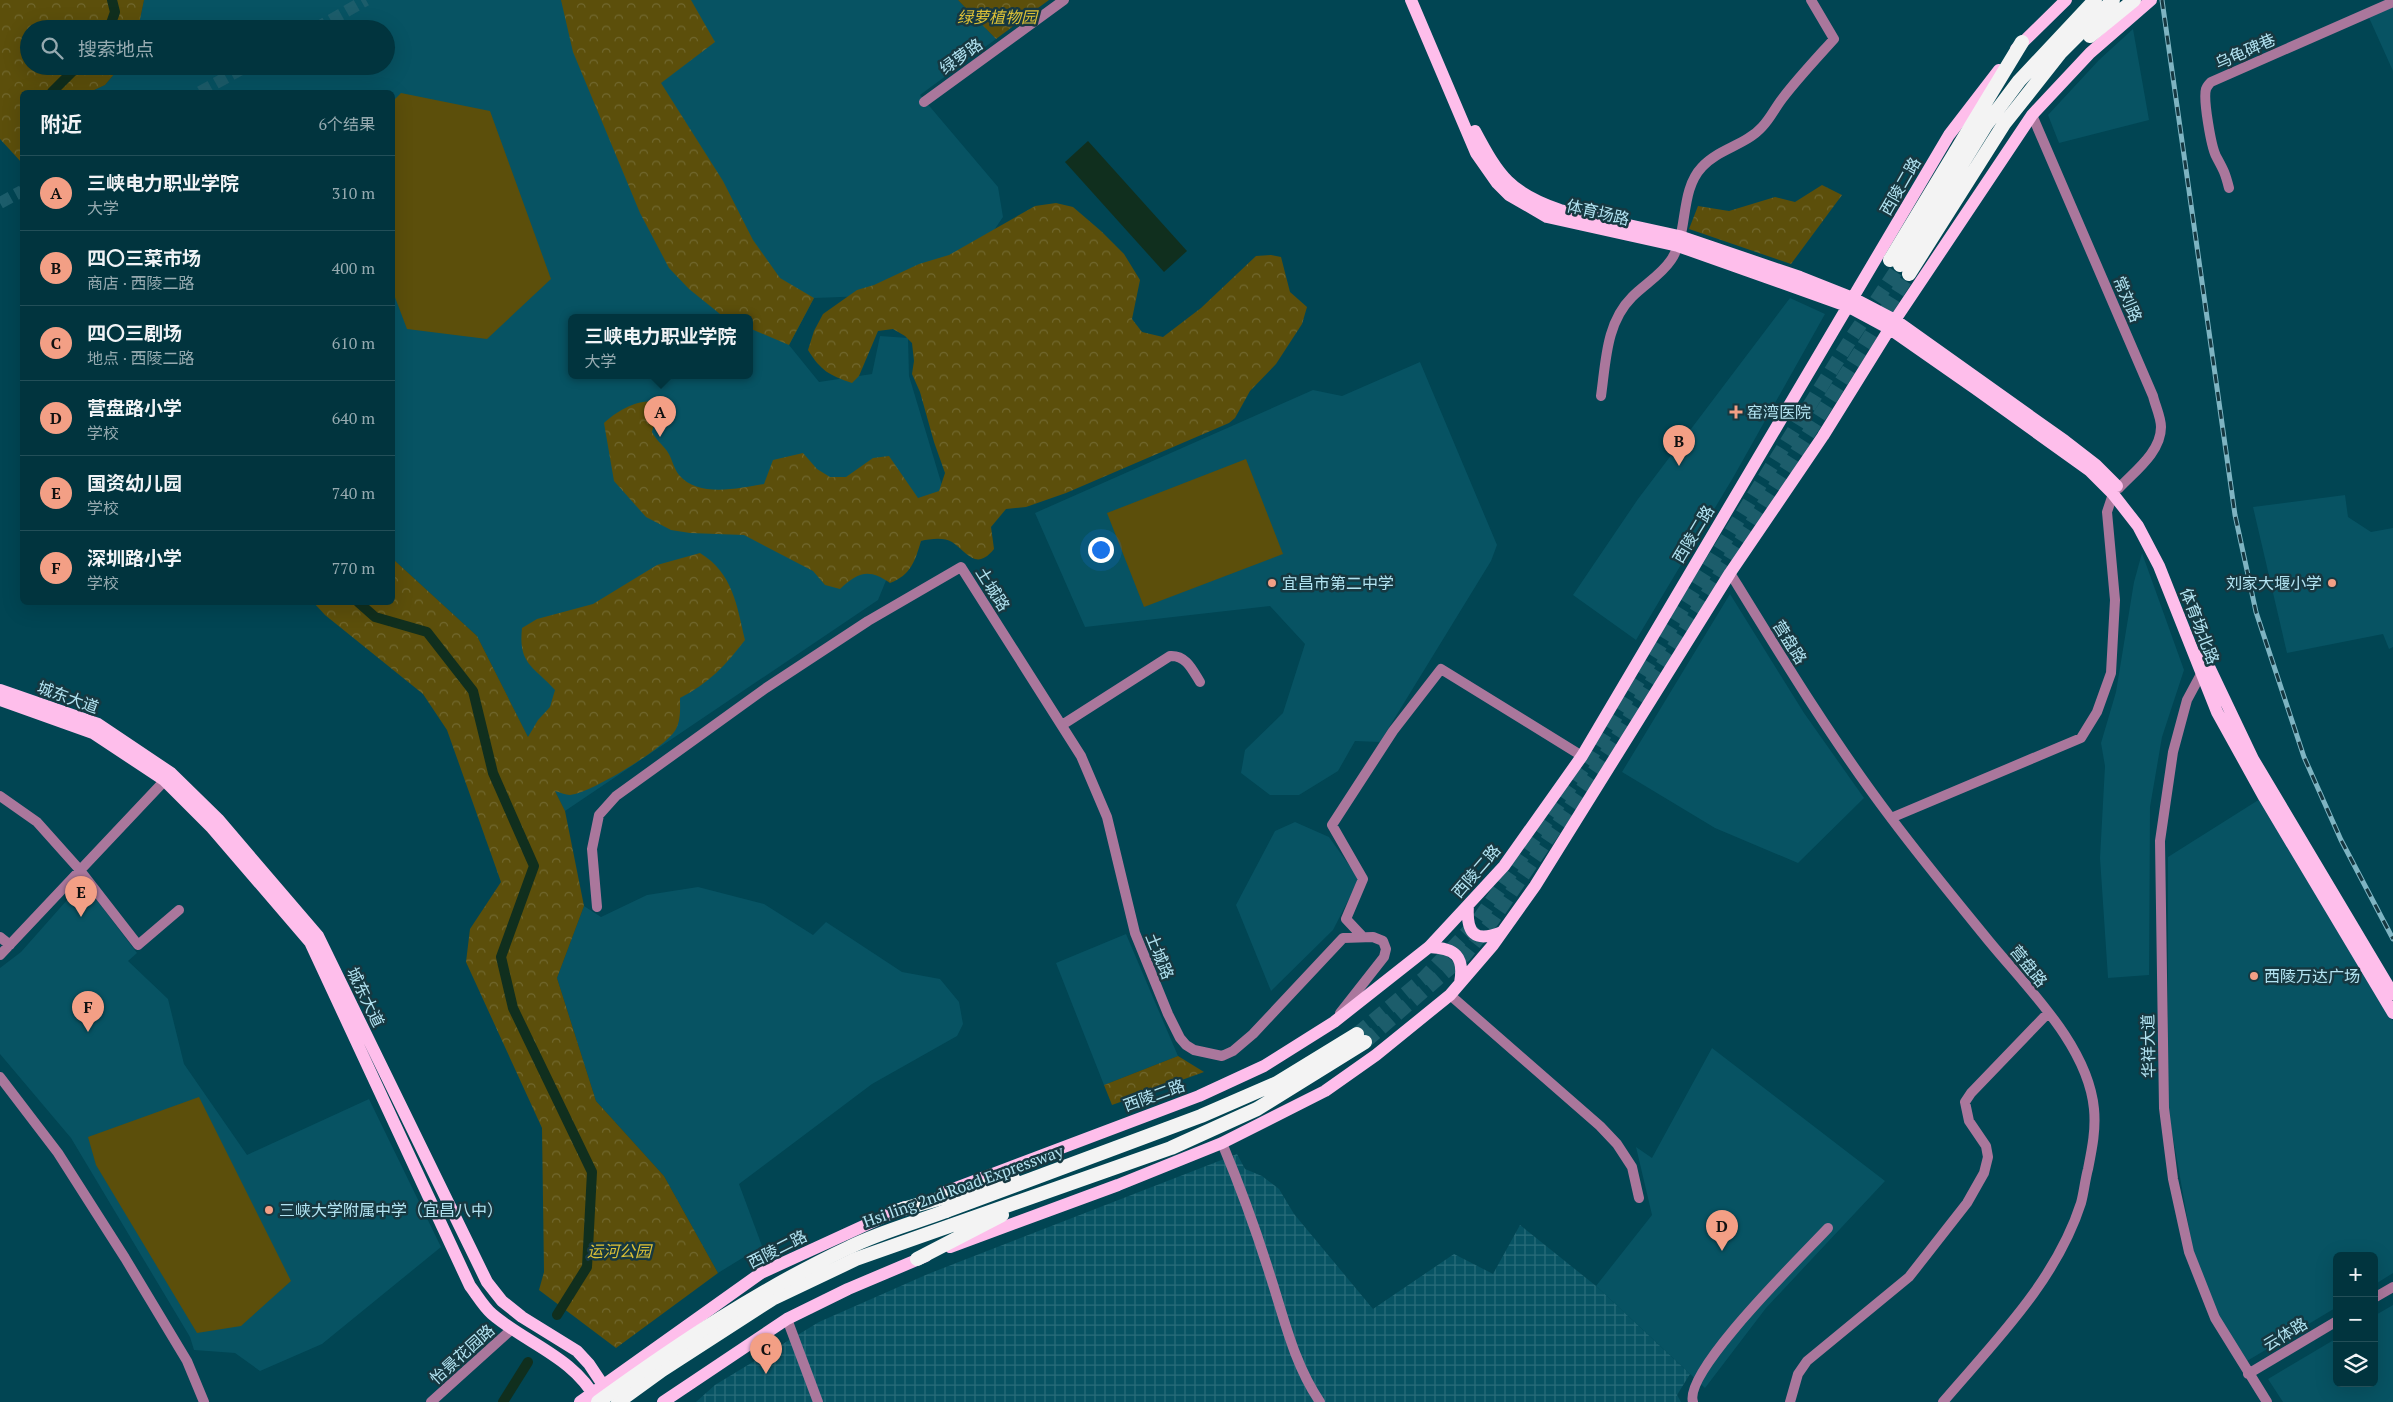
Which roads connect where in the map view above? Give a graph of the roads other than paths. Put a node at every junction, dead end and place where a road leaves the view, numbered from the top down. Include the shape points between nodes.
1 (1064, 0) edge
2 (1412, 0) edge
3 (1419, 0) edge
4 (1812, 0) edge
5 (2066, 0) edge
6 (2095, 0) edge
7 (2113, 0) edge
8 (2134, 0) edge
9 (2151, 0) edge
10 (2393, 2) edge
11 (2022, 42) junction
12 (924, 102) dead end
13 (2032, 115) junction
14 (2004, 124) junction
15 (2229, 188) dead end
16 (1679, 241) junction
17 (1900, 267) junction
18 (1850, 302) junction
19 (1892, 324) junction
20 (1602, 396) dead end
21 (2116, 491) junction
22 (1730, 573) junction
23 (2201, 674) junction
24 (1200, 682) dead end
25 (0, 690) edge
26 (0, 700) edge
27 (1062, 725) junction
28 (1582, 756) junction
29 (168, 777) junction
30 (0, 796) edge
31 (1891, 818) junction
32 (80, 869) junction
33 (1468, 905) junction
34 (598, 907) dead end
35 (179, 910) dead end
36 (1502, 932) junction
37 (1362, 936) junction
38 (0, 937) edge
39 (10, 945) junction
40 (1429, 947) junction
41 (0, 955) edge
42 (1460, 983) junction
43 (2393, 994) edge
44 (1450, 995) junction
45 (2393, 1013) edge
46 (2048, 1014) junction
47 (1334, 1022) junction
48 (0, 1077) edge
49 (1139, 1141) junction
50 (1222, 1143) junction
51 (1060, 1187) junction
52 (1639, 1198) dead end
53 (896, 1211) junction
54 (948, 1218) junction
55 (1828, 1228) dead end
56 (916, 1259) junction
57 (2393, 1287) edge
58 (2376, 1297) edge
59 (787, 1319) junction
60 (2333, 1323) edge
61 (512, 1329) junction
62 (2248, 1374) junction
63 (598, 1396) edge
64 (204, 1402) edge
65 (431, 1402) edge
66 (580, 1402) edge
67 (613, 1402) edge
68 (618, 1402) edge
69 (663, 1402) edge
70 (818, 1402) edge
71 (1320, 1402) edge
72 (1693, 1402) edge
73 (1790, 1402) edge
74 (1943, 1402) edge
75 (2267, 1402) edge

1 - 12 street, 绿萝路
2 - 16 main road, 体育场路 via 1476,153 1509,196 1547,217
3 - 16 main road, 体育场路 via 1475,132 1497,171 1511,186 1560,210
4 - 16 street via 1834,39 1762,127 1701,167 1692,185
5 - 11 main road, 西陵二路
6 - 17 highway via 2019,82 1986,125
7 - 14 highway via 2060,52
8 - 14 highway via 2104,22
9 - 13 main road via 2090,53
10 - 15 street, 乌龟碑巷 via 2211,82 2206,89 2206,99 2212,145 2225,169
11 - 17 highway
11 - 18 main road, 西陵二路 via 1949,134
13 - 19 main road
13 - 21 street, 常刘路 via 2153,396 2161,427 2156,446
14 - 17 highway
16 - 18 main road, 体育场路 via 1800,277
16 - 20 street via 1672,260 1631,298 1615,321 1609,338
18 - 19 main road, 体育场路
18 - 28 main road, 西陵二路
19 - 21 main road, 体育场北路 via 2093,468
19 - 22 main road via 1823,436
21 - 23 main road, 体育场北路 via 2159,566
21 - 31 street via 2107,512 2115,600 2111,673 2097,712 2080,738
21 - 43 main road, 体育场北路 via 2144,520 2164,559 2209,669 2253,759
22 - 31 street, 营盘路 via 1817,714
22 - 36 main road via 1571,831
23 - 45 main road, 体育场北路 via 2217,712 2247,767
23 - 62 street, 华祥大道 via 2187,700 2173,752 2160,840 2164,1108 2173,1179 2189,1252 2215,1318
24 - 27 street via 1185,660 1170,656
25 - 29 main road, 城东大道 via 98,724
26 - 29 main road, 城东大道 via 93,733
27 - 34 street, 土城路 via 961,567 868,621 616,796 599,815 592,849
27 - 37 street, 土城路 via 1081,756 1107,816 1135,933 1168,1014 1186,1045 1222,1056 1234,1051 1343,938
28 - 33 main road, 西陵二路 via 1504,866
28 - 37 street via 1440,669 1393,731 1332,825 1363,879 1346,919
29 - 32 street
29 - 61 main road, 城东大道 via 310,942 470,1286 490,1313
29 - 63 main road, 城东大道 via 218,819 318,936 487,1282 502,1301 522,1317 577,1351 589,1364
30 - 32 street via 37,822
31 - 46 street, 营盘路
32 - 35 street via 138,945
32 - 39 street
33 - 36 main road via 1472,932 1484,938
33 - 40 main road, 西陵二路
36 - 42 main road
37 - 47 street via 1383,941 1386,949 1378,965
38 - 39 street
39 - 41 street
40 - 42 main road via 1447,948 1457,956 1462,970
40 - 47 main road, 西陵二路
42 - 44 main road
44 - 50 main road via 1376,1055 1325,1091
44 - 52 street via 1606,1132 1632,1167
46 - 73 street via 1965,1102 1969,1121 1986,1146 1988,1157 1984,1173 1967,1203 1909,1277 1807,1361 1798,1374
46 - 74 street, 营盘路 via 2072,1048 2091,1089 2094,1136 2081,1202 2053,1264 2016,1318
47 - 53 main road, 西陵二路 via 1264,1066 1199,1096
48 - 64 street via 58,1153 125,1258 187,1362
49 - 51 highway, Hsi ling 2nd Road Expressway via 1277,1082 1361,1038 1257,1109 1171,1148
49 - 53 highway
49 - 54 highway, Hsi ling 2nd Road Expressway
50 - 56 main road
50 - 71 street via 1243,1193 1289,1337
51 - 54 highway, Hsi ling 2nd Road Expressway
51 - 56 highway
53 - 63 main road, 西陵二路 via 760,1274
54 - 63 highway, Hsi ling 2nd Road Expressway, bridge via 851,1246 762,1291
54 - 68 highway, Hsi ling 2nd Road Expressway via 772,1298
55 - 72 street via 1724,1340 1696,1381
56 - 59 main road
57 - 58 street
59 - 69 main road
59 - 70 street
60 - 62 street, 云体路
61 - 63 main road, 城东大道 via 567,1364
61 - 65 street, 怡景花园路
62 - 75 street, 华祥大道
63 - 66 main road, 西陵二路
63 - 67 main road, 城东大道

